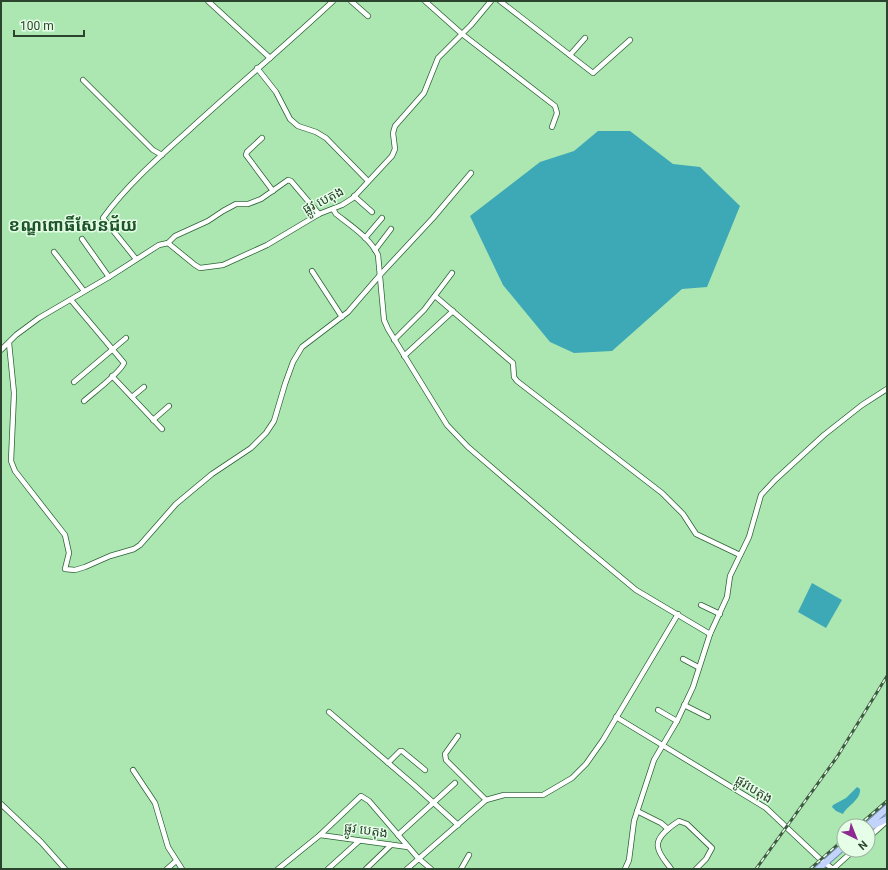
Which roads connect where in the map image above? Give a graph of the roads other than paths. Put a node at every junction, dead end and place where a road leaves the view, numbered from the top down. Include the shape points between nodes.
1 (208, 1) edge
2 (333, 1) edge
3 (351, 1) edge
4 (425, 1) edge
5 (491, 1) edge
6 (500, 1) edge
7 (368, 16) dead end
8 (462, 34) junction
9 (585, 38) dead end
10 (630, 40) dead end
11 (570, 55) junction
12 (270, 58) junction
13 (257, 68) junction
14 (83, 80) dead end
15 (552, 127) dead end
16 (262, 138) dead end
17 (162, 155) junction
18 (471, 173) dead end
19 (368, 181) junction
20 (273, 191) junction
21 (354, 196) junction
22 (333, 209) junction
23 (372, 212) dead end
24 (319, 214) junction
25 (382, 218) dead end
26 (391, 229) dead end
27 (365, 238) junction
28 (82, 239) dead end
29 (168, 243) junction
30 (375, 250) junction
31 (54, 252) dead end
32 (136, 259) junction
33 (312, 272) dead end
34 (452, 273) dead end
35 (380, 275) junction
36 (109, 277) junction
37 (84, 291) junction
38 (435, 296) junction
39 (71, 300) junction
40 (453, 311) junction
41 (342, 316) junction
42 (126, 338) dead end
43 (394, 340) junction
44 (9, 343) junction
45 (112, 349) junction
46 (1, 350) edge
47 (404, 356) junction
48 (112, 376) junction
49 (74, 382) dead end
50 (144, 387) dead end
51 (887, 389) edge
52 (132, 397) junction
53 (84, 401) dead end
54 (169, 406) dead end
55 (153, 420) junction
56 (162, 429) dead end
57 (740, 555) junction
58 (701, 605) dead end
59 (678, 614) junction
60 (720, 614) junction
61 (710, 634) junction
62 (683, 659) dead end
63 (698, 668) junction
64 (684, 705) junction
65 (658, 710) dead end
66 (329, 712) dead end
67 (616, 717) junction
68 (708, 717) dead end
69 (677, 721) junction
70 (458, 736) dead end
71 (662, 745) junction
72 (388, 763) junction
73 (133, 770) dead end
74 (425, 770) dead end
75 (455, 784) dead end
76 (486, 800) junction
77 (432, 803) junction
78 (1, 804) edge
79 (887, 808) edge
80 (637, 811) junction
81 (876, 818) edge
82 (887, 820) edge
83 (876, 824) edge
84 (458, 825) junction
85 (668, 829) junction
86 (876, 830) edge
87 (320, 835) junction
88 (398, 835) junction
89 (358, 840) junction
90 (391, 845) junction
91 (408, 847) junction
92 (468, 854) dead end
93 (836, 854) edge
94 (418, 858) junction
95 (845, 858) edge
96 (176, 862) junction
97 (826, 863) junction
98 (65, 869) edge
99 (167, 869) edge
100 (182, 869) edge
101 (278, 869) edge
102 (328, 869) edge
103 (366, 869) edge
104 (407, 869) edge
105 (431, 869) edge
106 (461, 869) edge
107 (625, 869) edge
108 (671, 869) edge
109 (696, 869) edge
110 (818, 869) edge
111 (833, 869) edge

1 - 12 street
2 - 12 street
3 - 7 street
4 - 8 street
5 - 8 street, ផ្លូវ បេតុង
6 - 11 street
8 - 15 street via 555,106 557,113
8 - 19 street, ផ្លូវ បេតុង via 438,58 422,96 395,126 395,152
9 - 11 street
10 - 11 street via 593,73
12 - 13 street
13 - 17 street
13 - 19 street via 276,92 290,119 298,126 326,138
14 - 17 street
16 - 20 street via 246,155
17 - 32 street via 125,191 103,218
18 - 35 street
19 - 21 street, ផ្លូវ បេតុង
20 - 24 street via 289,180
20 - 29 street via 256,201 236,204 223,210 208,221 174,236
21 - 22 street, ផ្លូវ បេតុង via 346,204
21 - 23 street
22 - 24 street, ផ្លូវ បេតុង
22 - 27 street
24 - 29 street, ផ្លូវ បេតុង via 257,250 223,265 200,268
25 - 27 street
26 - 30 street
27 - 30 street
28 - 36 street
29 - 32 street via 159,245
30 - 35 street
31 - 37 street
32 - 36 street
33 - 41 street
34 - 38 street
35 - 41 street
35 - 43 street via 384,320
36 - 37 street
37 - 39 street
38 - 40 street
38 - 43 street
39 - 44 street via 39,318
39 - 45 street
40 - 47 street
40 - 57 street via 513,363 514,377 517,381 662,493 683,514 696,534
41 - 44 street via 302,347 293,362 274,421 266,433 176,504 140,545 75,570 65,569 69,553 65,536 15,471 11,461 14,392
42 - 45 street
43 - 47 street
44 - 46 street
45 - 48 street via 124,363
45 - 49 street
47 - 59 street via 447,425 468,447 636,590
48 - 52 street
48 - 53 street
50 - 52 street
51 - 57 street via 846,417 774,480 759,501 749,537
52 - 55 street
54 - 55 street
55 - 56 street
57 - 60 street via 730,576 727,597
58 - 60 street
59 - 61 street
59 - 67 street
60 - 61 street
61 - 63 street
62 - 63 street
63 - 64 street via 693,687
64 - 68 street
64 - 69 street
65 - 69 street
66 - 72 street
67 - 71 street, ផ្លូវបេតុង
67 - 76 street via 586,764 572,778 543,795 504,795
69 - 71 street
70 - 76 street via 445,754 446,760
71 - 80 street via 654,760
71 - 97 street, ផ្លូវបេតុង via 766,808
72 - 74 street via 402,751
72 - 77 street
73 - 96 street via 155,803 168,847
75 - 77 street
76 - 84 street
77 - 84 street
77 - 88 street
78 - 98 street
79 - 81 main road
80 - 85 street
80 - 107 street via 629,860
82 - 83 main road
82 - 86 street
84 - 94 street
85 - 108 street via 659,840 658,848
85 - 109 street via 679,821 683,822 711,845 706,859
87 - 88 street via 361,796 369,801
87 - 89 street, ផ្លូវ បេតុង
87 - 101 street
88 - 91 street
89 - 90 street, ផ្លូវ បេតុង
89 - 102 street
90 - 91 street, ផ្លូវ បេតុង
90 - 103 street
91 - 94 street
92 - 106 street
93 - 97 main road
94 - 104 street
94 - 105 street
95 - 111 street
96 - 99 street
96 - 100 street
97 - 110 main road
97 - 111 street, ផ្លូវបេតុង

